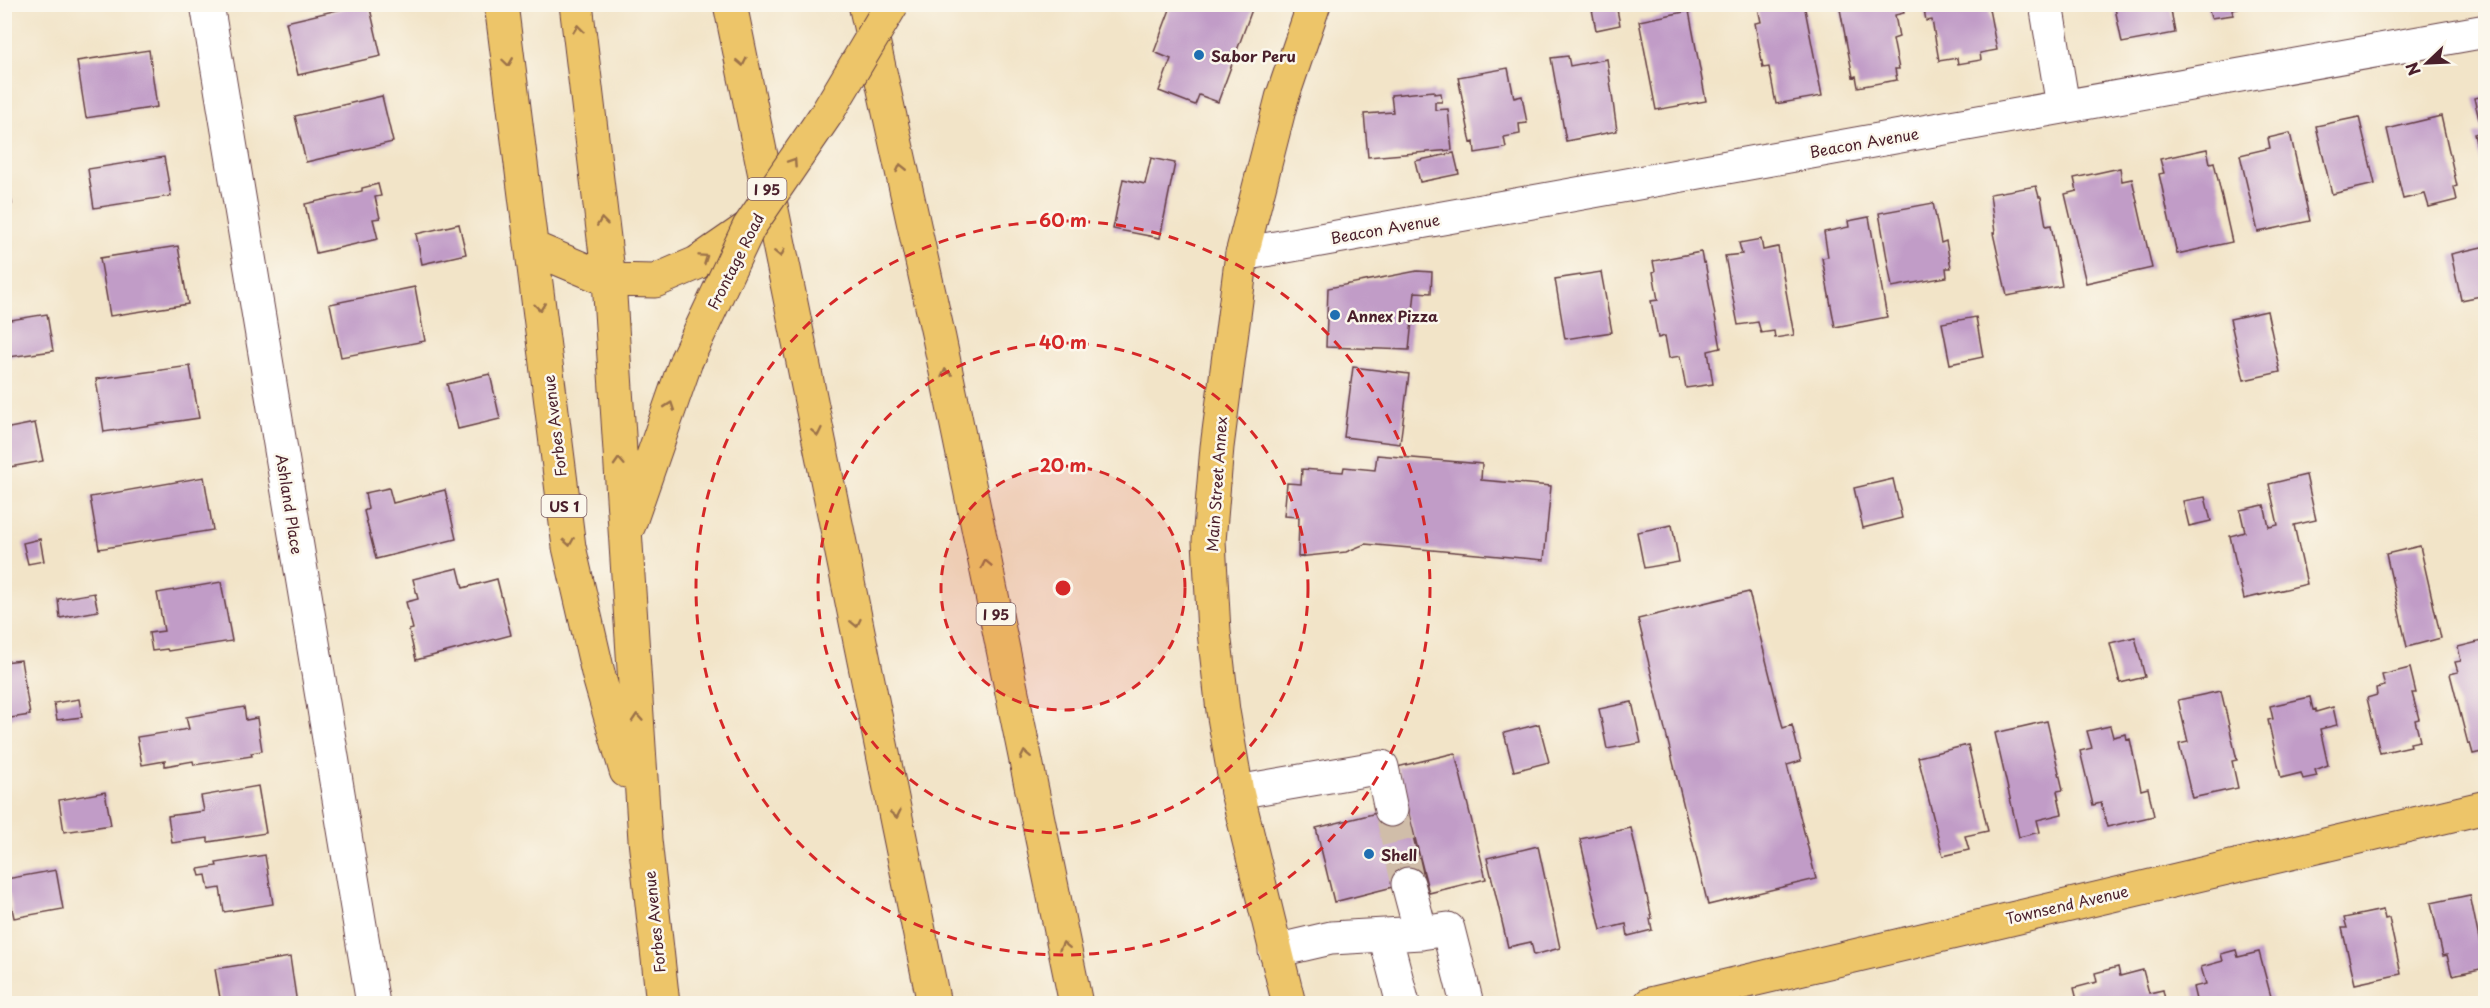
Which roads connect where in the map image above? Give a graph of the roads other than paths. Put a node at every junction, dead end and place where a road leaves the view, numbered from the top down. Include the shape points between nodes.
1 (207, 4) edge
2 (501, 4) edge
3 (576, 4) edge
4 (730, 4) edge
5 (865, 4) edge
6 (892, 4) edge
7 (1314, 4) edge
8 (2046, 4) edge
9 (2486, 31) edge
10 (2063, 106) junction
11 (749, 227) junction
12 (533, 248) junction
13 (1242, 254) junction
14 (609, 280) junction
15 (624, 541) junction
16 (1237, 792) junction
17 (2486, 807) edge
18 (1391, 810) tunnel mouth
19 (645, 840) junction
20 (1408, 884) tunnel mouth
21 (1421, 933) junction
22 (1385, 935) junction
23 (1275, 951) junction
24 (373, 1004) edge
25 (663, 1004) edge
26 (934, 1004) edge
27 (1076, 1004) edge
28 (1289, 1004) edge
29 (1403, 1004) edge
30 (1467, 1004) edge
31 (1650, 1004) edge

1 - 24 street, Ashland Place
2 -> 12 main road, Forbes Avenue / US 1
14 -> 3 main road, Forbes Avenue
4 -> 26 main road, I 95
27 -> 5 main road, I 95 via 939,338
11 -> 6 main road, Frontage Road / US 1, bridge via 827,113
7 - 13 main road, Main Street Annex via 1282,98
8 - 10 street
9 - 10 street, Beacon Avenue
10 - 13 street, Beacon Avenue
14 -> 11 main road via 655,281 697,263
15 -> 11 main road, Frontage Road / US 1, bridge via 686,361
12 - 14 main road
12 -> 19 main road, Forbes Avenue / US 1 via 569,547 599,677
13 - 16 main road, Main Street Annex via 1209,541 1215,644
15 -> 14 main road, Forbes Avenue
19 -> 15 main road, Forbes Avenue / US 1
16 - 18 street via 1382,767
16 - 23 main road, Main Street Annex
17 - 31 main road, Townsend Avenue
19 - 25 main road, Forbes Avenue / US 1
20 - 21 street
21 - 22 street
21 - 30 street via 1448,929
22 - 23 street via 1331,938
22 - 29 street
23 - 28 main road, Main Street Annex

